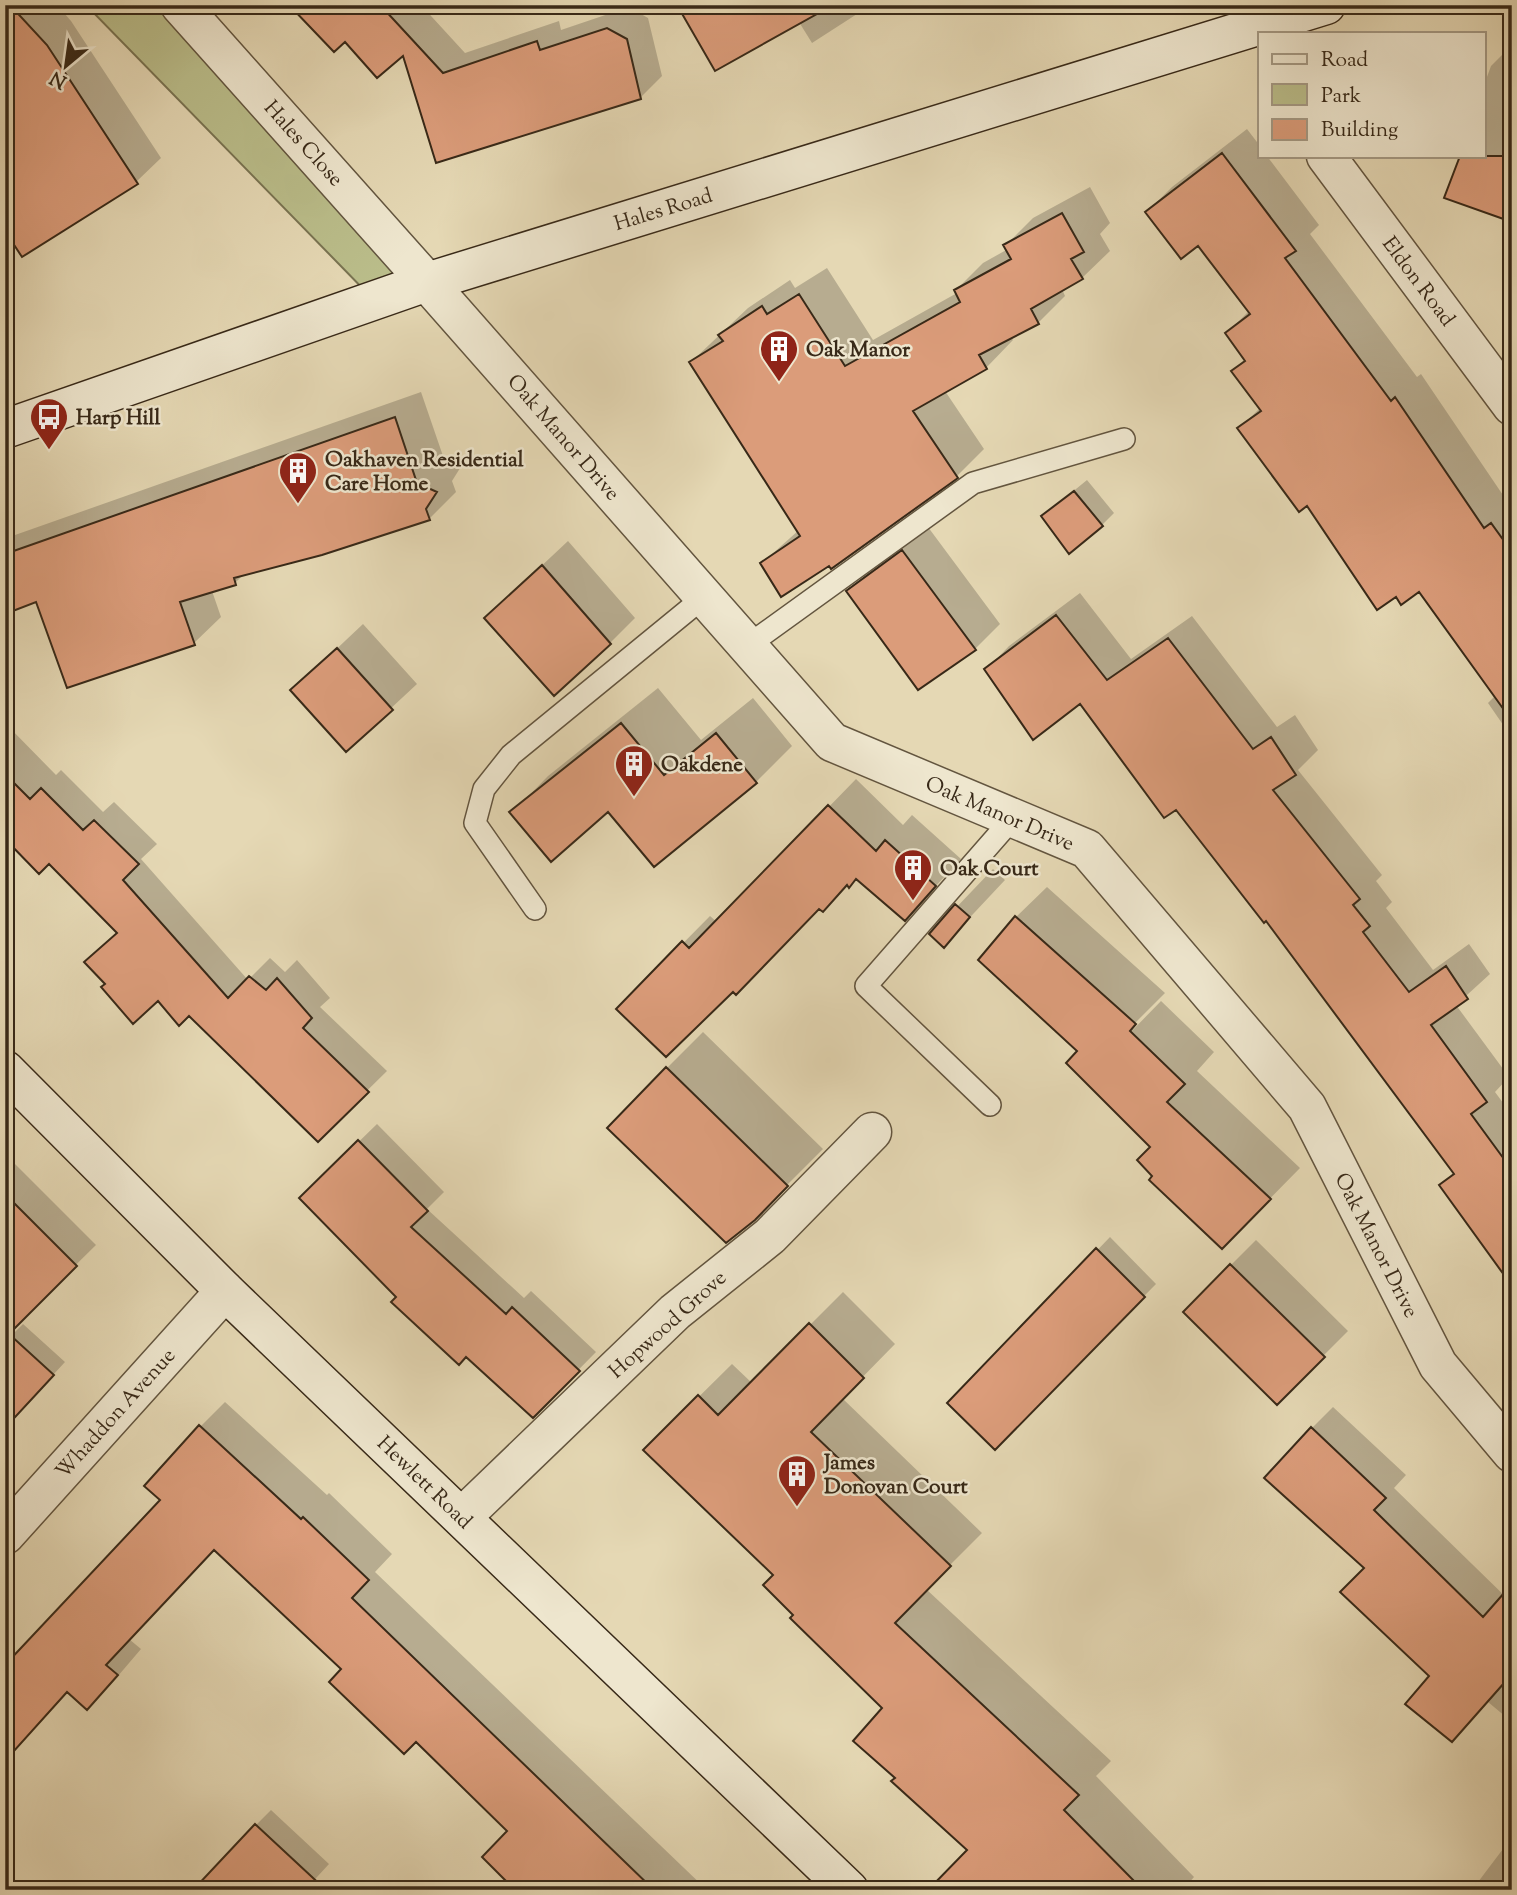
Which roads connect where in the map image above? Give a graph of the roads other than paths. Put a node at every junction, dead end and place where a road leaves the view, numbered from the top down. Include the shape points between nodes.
1 (180, 5) edge
2 (1326, 5) edge
3 (1263, 29) edge
4 (1327, 158) edge
5 (427, 282) junction
6 (1512, 406) edge
7 (5, 429) edge
8 (1124, 439) dead end
9 (704, 597) junction
10 (747, 646) junction
11 (1013, 818) junction
12 (535, 909) dead end
13 (5, 1070) edge
14 (990, 1105) dead end
15 (872, 1132) dead end
16 (225, 1292) junction
17 (1512, 1453) edge
18 (462, 1517) junction
19 (5, 1535) edge
20 (847, 1889) edge

1 - 5 street, Hales Close
2 - 3 street, Hales Road
3 - 5 street, Hales Road
4 - 6 street, Eldon Road
5 - 7 street, Hales Road
5 - 9 street, Oak Manor Drive
8 - 10 lane via 973,483
9 - 10 street, Oak Manor Drive
9 - 12 lane via 511,755 484,789 475,823
10 - 11 street, Oak Manor Drive via 832,742
11 - 14 lane via 866,986
11 - 17 street, Oak Manor Drive via 1087,849 1307,1107 1438,1364
13 - 16 street, Hewlett Road
15 - 18 street, Hopwood Grove via 770,1236 676,1312
16 - 18 street, Hewlett Road
16 - 19 street, Whaddon Avenue
18 - 20 street, Hewlett Road

